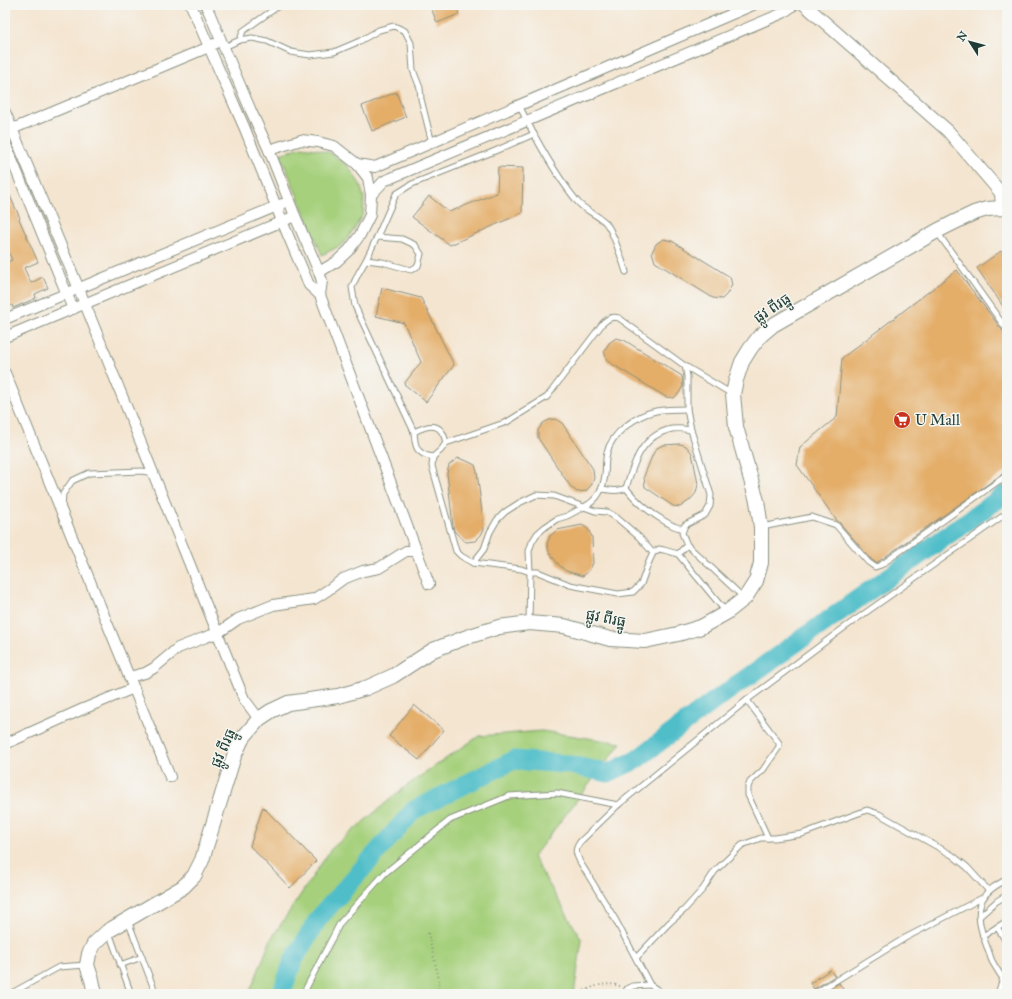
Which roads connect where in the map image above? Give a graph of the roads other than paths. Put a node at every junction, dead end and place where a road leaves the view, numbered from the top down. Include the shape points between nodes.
1 (192, 5) edge
2 (206, 5) edge
3 (280, 5) edge
4 (753, 5) edge
5 (794, 5) edge
6 (805, 5) edge
7 (240, 40) junction
8 (222, 43) junction
9 (209, 47) junction
10 (519, 105) junction
11 (5, 112) edge
12 (526, 121) junction
13 (8, 130) edge
14 (534, 134) junction
15 (5, 143) edge
16 (432, 143) junction
17 (269, 150) junction
18 (357, 164) junction
19 (371, 195) junction
20 (289, 201) junction
21 (277, 206) junction
22 (1005, 208) edge
23 (295, 216) junction
24 (282, 221) junction
25 (936, 231) junction
26 (376, 237) junction
27 (366, 260) junction
28 (319, 272) junction
29 (626, 272) dead end
30 (79, 288) junction
31 (67, 294) junction
32 (320, 295) junction
33 (85, 304) junction
34 (73, 308) junction
35 (5, 319) edge
36 (1007, 330) edge
37 (5, 337) edge
38 (685, 366) junction
39 (5, 373) edge
40 (733, 394) junction
41 (687, 409) junction
42 (691, 430) junction
43 (414, 432) junction
44 (446, 443) junction
45 (432, 457) junction
46 (153, 473) junction
47 (1007, 475) edge
48 (626, 488) junction
49 (601, 489) junction
50 (584, 507) junction
51 (61, 510) junction
52 (1007, 513) edge
53 (761, 527) junction
54 (684, 528) junction
55 (687, 545) junction
56 (416, 551) junction
57 (652, 553) junction
58 (678, 554) junction
59 (473, 563) junction
60 (530, 572) junction
61 (429, 584) dead end
62 (745, 598) junction
63 (726, 613) junction
64 (529, 623) junction
65 (218, 633) junction
66 (130, 677) junction
67 (134, 688) junction
68 (747, 700) junction
69 (259, 719) junction
70 (5, 744) edge
71 (170, 777) dead end
72 (618, 805) junction
73 (768, 838) junction
74 (1007, 879) edge
75 (989, 891) junction
76 (1007, 895) edge
77 (984, 897) junction
78 (979, 917) junction
79 (128, 920) junction
80 (1007, 921) edge
81 (997, 927) junction
82 (108, 931) junction
83 (983, 936) junction
84 (1007, 943) edge
85 (142, 957) junction
86 (636, 958) junction
87 (87, 965) junction
88 (120, 965) junction
89 (1003, 978) junction
90 (650, 985) junction
91 (1007, 986) edge
92 (10, 994) edge
93 (95, 994) edge
94 (130, 994) edge
95 (156, 994) edge
96 (303, 994) edge
97 (624, 994) edge
98 (664, 994) edge
99 (814, 994) edge
100 (998, 994) edge

1 - 9 street
2 - 8 street
3 - 7 lane via 244,31
4 - 10 street
5 - 12 street via 783,13
6 - 22 street via 948,131 1002,193
7 - 8 lane
7 - 16 lane via 252,38 268,41 291,52 310,55 334,52 379,30 394,26 405,31 411,43 413,70 420,88
8 - 9 street
8 - 17 street
9 - 13 street
9 - 21 street
10 - 12 lane
10 - 16 street
11 - 13 street
12 - 14 lane
12 - 19 street via 384,181
13 - 30 street
14 - 26 lane via 412,184 396,194
14 - 29 lane via 580,206 606,223
15 - 31 street
16 - 18 street via 375,167
17 - 18 street via 301,140 318,142 334,146
17 - 20 street
18 - 19 street via 368,178
19 - 28 street via 370,214 360,235 336,262
20 - 21 street
20 - 23 street
21 - 24 street
21 - 30 street
22 - 25 main road, ផ្លូវ ពីរធ្នូ via 974,213
23 - 24 street
23 - 28 street
24 - 32 street via 309,285
24 - 33 street
25 - 36 lane
25 - 40 main road, ផ្លូវ ពីរធ្នូ via 773,325 759,337 742,362
26 - 27 lane
26 - 27 lane via 402,239 415,244 421,254 418,266 411,270
27 - 43 lane via 352,287 355,306
28 - 32 street via 322,281
30 - 31 street
30 - 33 street
31 - 34 street
31 - 35 street
32 - 56 street
33 - 34 street
33 - 46 street
34 - 37 street
38 - 40 lane
38 - 41 lane
38 - 44 lane via 619,318 610,318 603,322 547,397 507,422
39 - 51 street
40 - 53 main road, ផ្លូវ ពីរធ្នូ via 736,428 757,501
41 - 42 lane
41 - 49 lane via 654,411 621,430 612,440 607,452
42 - 48 lane via 673,429 658,434 645,444 636,459
42 - 54 lane via 711,495 710,506 705,515 685,525
43 - 44 lane via 430,426 438,428 444,434
43 - 45 lane via 418,450 424,456
44 - 45 lane
45 - 59 lane via 432,466 456,551
46 - 51 lane via 89,473 72,481 64,494
46 - 65 street
47 - 53 lane via 881,565 874,567 836,525 820,519 812,517
48 - 49 lane
48 - 54 lane via 646,510 678,529
49 - 50 lane via 596,498
50 - 57 lane via 607,512 617,518
50 - 59 lane via 554,496 536,495 519,503 497,520 484,549
50 - 60 lane via 557,519 537,534 529,551
51 - 66 street
52 - 68 lane
53 - 62 main road, ផ្លូវ ពីរធ្នូ via 761,563 756,581
54 - 55 lane via 682,533
55 - 58 lane
55 - 62 lane
56 - 61 street
56 - 65 street via 406,551 378,568 343,578 314,599 273,605 256,611 238,619
57 - 58 lane via 664,550
57 - 60 lane via 642,584 633,592 618,594 570,586 538,572
58 - 63 lane
59 - 60 lane
60 - 64 lane
62 - 63 main road, ផ្លូវ ពីរធ្នូ
63 - 64 main road, ផ្លូវ ពីរធ្នូ via 701,627 645,641 610,639 564,626
64 - 69 main road, ផ្លូវ ពីរធ្នូ via 499,627 467,636 433,650 393,676 366,688 338,696 288,703
65 - 66 street via 178,648 154,668
65 - 69 street via 244,699
66 - 67 street
67 - 70 street
67 - 71 street
68 - 72 lane
68 - 73 lane via 780,747 748,787 748,795
69 - 79 main road, ផ្លូវ ពីរធ្នូ via 242,739 234,756 202,860 194,876 183,887
72 - 86 lane via 580,842 576,853
72 - 96 lane via 557,793 509,796 450,820 385,873 340,923
73 - 75 lane via 802,834 867,810 879,814 952,855
73 - 86 lane via 742,845 715,871 684,910
74 - 75 lane
75 - 77 lane
76 - 78 lane
77 - 78 lane via 980,904
77 - 99 lane via 905,938
78 - 83 lane
79 - 82 main road, ផ្លូវ ពីរធ្នូ
79 - 85 lane
80 - 81 lane
81 - 83 lane
81 - 84 lane
82 - 87 main road, ផ្លូវ ពីរធ្នូ via 94,944
82 - 88 lane
83 - 89 lane via 992,960
85 - 88 lane
85 - 95 lane
86 - 90 lane
87 - 92 lane via 59,967
87 - 93 main road
88 - 94 lane
89 - 91 lane
89 - 100 lane
90 - 97 lane via 633,986
90 - 98 lane

